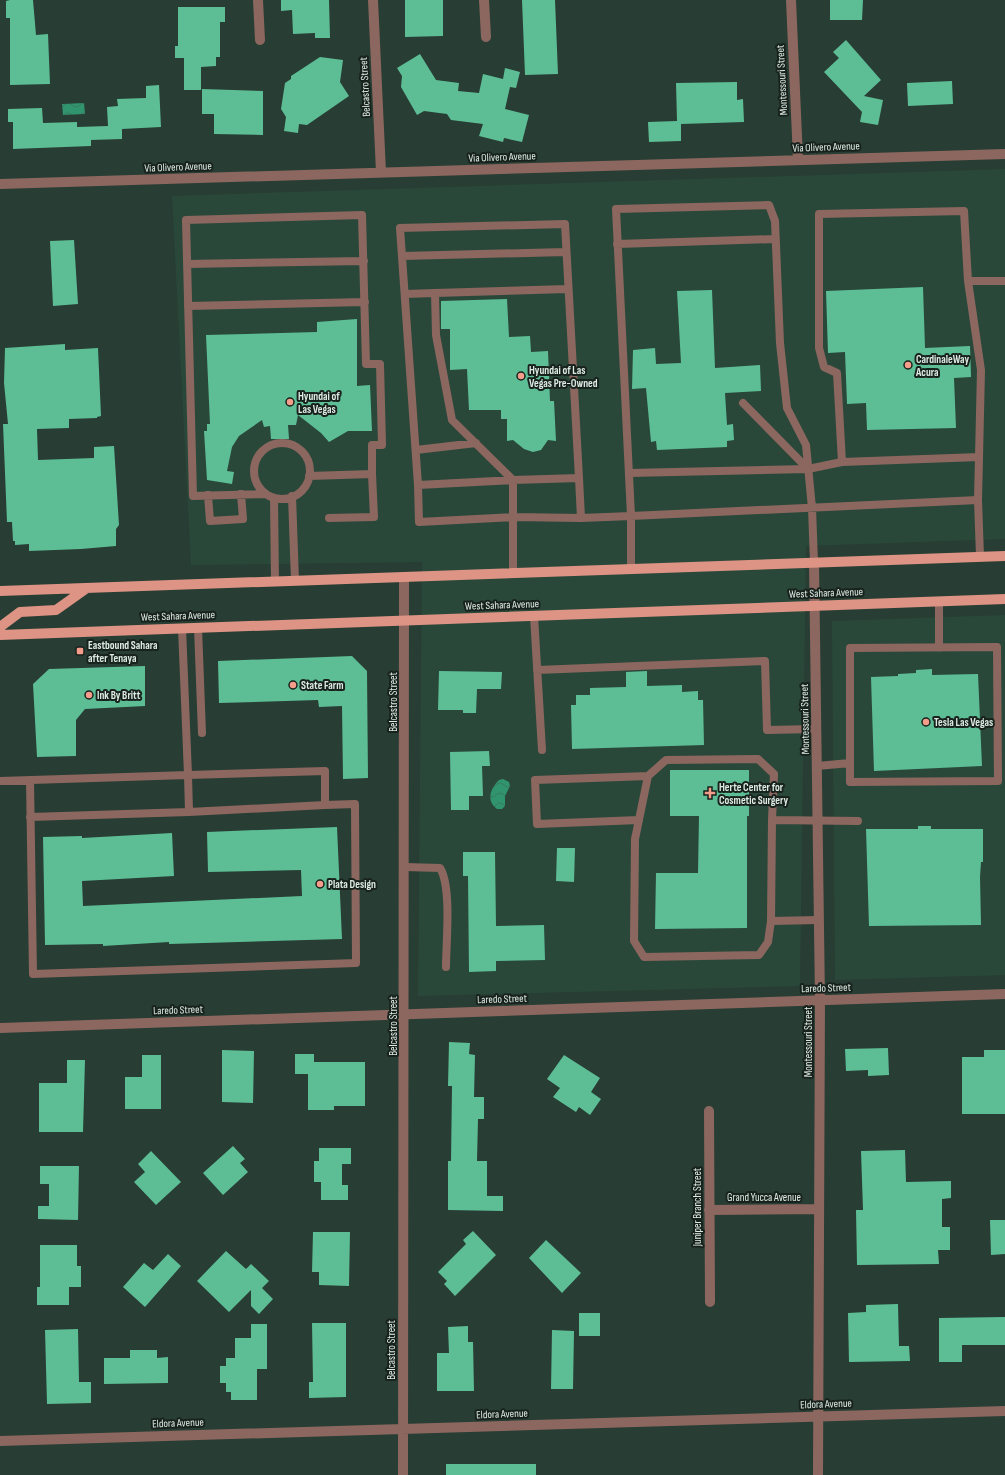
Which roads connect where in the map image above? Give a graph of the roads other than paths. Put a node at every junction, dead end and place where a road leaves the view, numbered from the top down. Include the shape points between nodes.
1 (258, 0) edge
2 (373, 0) edge
3 (484, 0) edge
4 (791, 0) edge
5 (486, 37) dead end
6 (260, 40) dead end
7 (1005, 154) edge
8 (798, 159) junction
9 (381, 172) junction
10 (0, 184) edge
11 (775, 239) junction
12 (617, 244) junction
13 (566, 252) junction
14 (402, 256) junction
15 (364, 261) junction
16 (187, 264) junction
17 (968, 281) junction
18 (1005, 281) edge
19 (568, 289) junction
20 (435, 293) junction
21 (405, 294) junction
22 (365, 302) junction
23 (188, 306) junction
24 (743, 402) dead end
25 (476, 443) junction
26 (416, 450) junction
27 (979, 457) junction
28 (842, 462) junction
29 (808, 469) junction
30 (629, 473) junction
31 (372, 474) junction
32 (309, 476) junction
33 (579, 478) junction
34 (513, 480) junction
35 (418, 485) junction
36 (241, 494) junction
37 (266, 494) junction
38 (208, 495) junction
39 (292, 496) junction
40 (274, 498) junction
41 (978, 500) junction
42 (812, 508) junction
43 (630, 516) junction
44 (513, 517) junction
45 (329, 518) dead end
46 (581, 518) junction
47 (980, 556) junction
48 (1005, 556) edge
49 (814, 562) junction
50 (631, 568) junction
51 (513, 573) junction
52 (404, 577) junction
53 (295, 581) junction
54 (275, 582) junction
55 (87, 588) junction
56 (0, 591) edge
57 (1005, 599) edge
58 (939, 601) junction
59 (816, 605) junction
60 (534, 616) junction
61 (405, 620) junction
62 (0, 627) edge
63 (182, 628) junction
64 (198, 628) junction
65 (0, 634) edge
66 (939, 648) junction
67 (537, 670) junction
68 (817, 729) junction
69 (202, 733) dead end
70 (542, 750) dead end
71 (850, 763) junction
72 (817, 766) junction
73 (188, 774) junction
74 (648, 776) junction
75 (30, 780) junction
76 (0, 781) edge
77 (325, 805) junction
78 (189, 812) junction
79 (30, 817) junction
80 (639, 820) junction
81 (772, 820) junction
82 (818, 821) junction
83 (858, 821) dead end
84 (405, 867) junction
85 (819, 920) junction
86 (771, 921) junction
87 (446, 967) dead end
88 (1005, 994) edge
89 (820, 1000) junction
90 (405, 1015) junction
91 (0, 1028) edge
92 (709, 1111) dead end
93 (819, 1209) junction
94 (710, 1210) junction
95 (710, 1302) dead end
96 (1005, 1411) edge
97 (818, 1417) junction
98 (403, 1430) junction
99 (0, 1441) edge
100 (403, 1475) edge
101 (818, 1475) edge

1 - 6 street
2 - 9 street, Belcastro Street
3 - 5 street
4 - 8 street, Montessouri Street
7 - 8 street, Via Olivero Avenue
8 - 9 street, Via Olivero Avenue
9 - 10 street, Via Olivero Avenue
11 - 12 lane
11 - 12 lane via 775,221 769,205 616,209
11 - 29 lane via 780,343 787,408 806,445
12 - 30 lane
13 - 14 lane
13 - 14 lane via 565,224 400,228
13 - 19 lane
14 - 21 lane
15 - 16 lane
15 - 16 lane via 362,215 186,220
15 - 22 lane
16 - 23 lane
17 - 18 lane
17 - 27 lane via 981,370
17 - 28 lane via 964,211 819,214 819,348 824,367 836,373
19 - 20 lane
19 - 33 lane
20 - 21 lane
20 - 25 lane via 436,335 452,420
21 - 26 lane
22 - 23 lane
22 - 31 lane via 366,364 380,364 382,445 372,445
23 - 38 lane via 193,496
24 - 29 lane
25 - 26 lane
25 - 34 lane
26 - 35 lane
27 - 28 lane
27 - 41 lane
28 - 29 lane
29 - 30 lane
29 - 42 lane
30 - 43 lane
31 - 32 lane
31 - 45 lane via 374,517
32 - 37 lane via 309,467 301,451 293,446 275,444 263,450 255,462 255,480
32 - 39 lane via 300,492
33 - 34 lane
33 - 46 lane
34 - 35 lane
34 - 44 lane
35 - 44 lane via 419,522
36 - 37 lane
36 - 38 lane
36 - 38 lane via 243,519 210,521
37 - 40 lane
39 - 40 lane
39 - 53 lane
40 - 54 lane
41 - 42 lane
41 - 47 lane
42 - 43 lane
42 - 49 lane
43 - 46 lane
43 - 50 lane
44 - 46 lane
44 - 51 lane
47 - 48 main road
47 - 49 main road
49 - 50 main road
49 - 59 street, Montessouri Street
50 - 51 main road
51 - 52 main road
52 - 53 main road
52 - 61 street, Belcastro Street
53 - 54 main road
54 - 55 main road
55 - 56 main road
55 - 62 main road via 56,610 20,612
57 - 58 main road, West Sahara Avenue
58 - 59 main road, West Sahara Avenue
58 - 66 lane
59 - 60 main road, West Sahara Avenue
59 - 68 street, Montessouri Street
60 - 61 main road, West Sahara Avenue
60 - 67 lane
61 - 64 main road, West Sahara Avenue
61 - 84 street, Belcastro Street
63 - 64 main road, West Sahara Avenue
63 - 65 main road, West Sahara Avenue
63 - 73 lane
64 - 69 lane
66 - 71 lane via 850,648
66 - 71 lane via 997,647 998,781 850,782
67 - 68 lane via 765,661 767,730
67 - 70 lane
68 - 72 street, Montessouri Street
71 - 72 lane
72 - 82 street, Montessouri Street
73 - 75 lane
73 - 77 lane via 325,771
73 - 78 lane
74 - 80 lane
74 - 80 lane via 535,780 537,824
74 - 81 lane via 666,760 758,759 774,774
75 - 76 lane
75 - 79 lane
77 - 78 lane
77 - 79 lane via 355,804 356,963 33,974
78 - 79 lane
80 - 86 lane via 635,839 634,941 644,957 759,955 768,942
81 - 82 lane
81 - 86 lane
82 - 83 lane
82 - 85 street, Montessouri Street
84 - 87 lane via 440,868 444,874
84 - 90 street, Belcastro Street
85 - 86 lane
85 - 89 street, Montessouri Street
88 - 89 street, Laredo Street
89 - 90 street, Laredo Street
89 - 93 street, Montessouri Street
90 - 91 street, Laredo Street
90 - 98 street, Belcastro Street
92 - 94 street, Juniper Branch Street
93 - 94 street, Grand Yucca Avenue
93 - 97 street, Montessouri Street
94 - 95 street, Juniper Branch Street
96 - 97 street, Eldora Avenue
97 - 98 street, Eldora Avenue
97 - 101 street, Montessouri Street
98 - 99 street, Eldora Avenue
98 - 100 street, Belcastro Street

